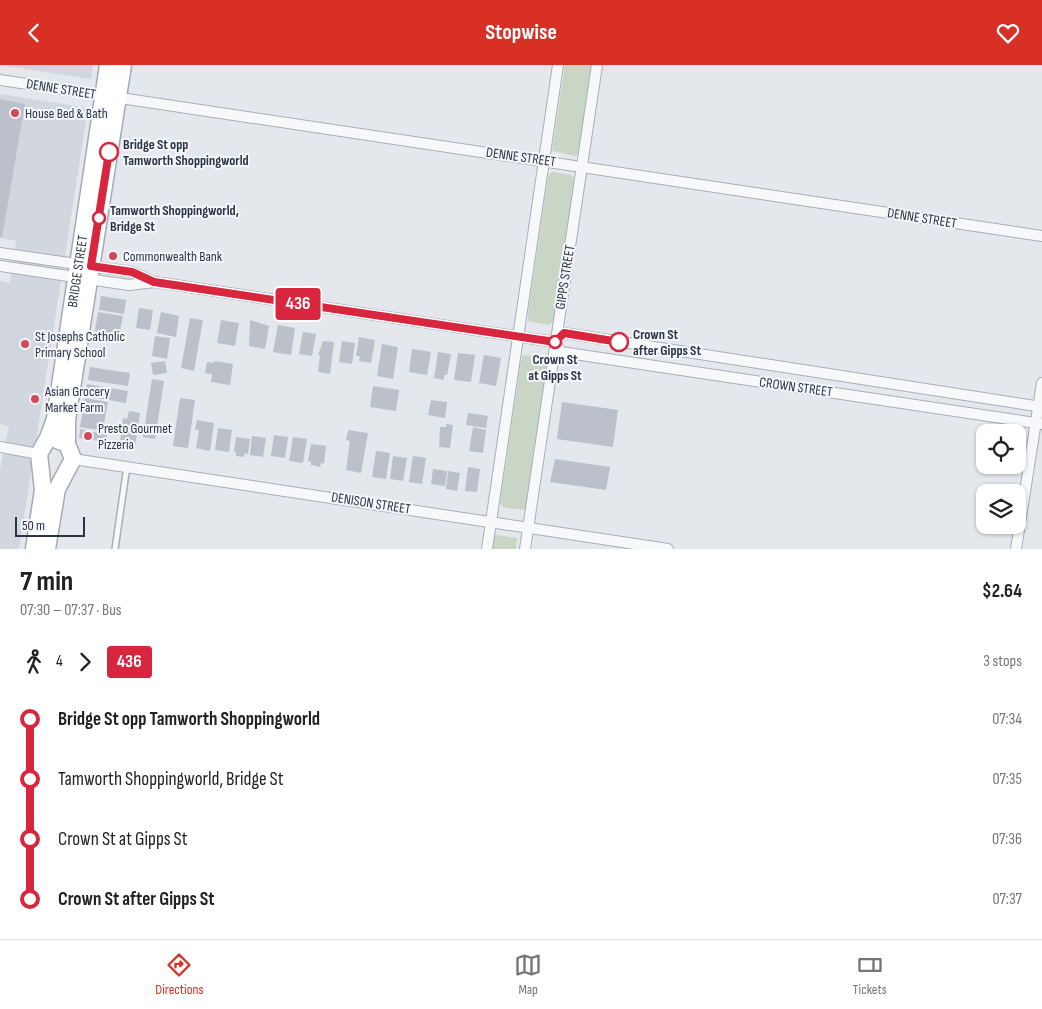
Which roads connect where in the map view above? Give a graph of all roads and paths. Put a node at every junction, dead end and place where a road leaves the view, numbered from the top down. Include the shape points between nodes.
1 (108, 65) edge
2 (123, 65) edge
3 (558, 65) edge
4 (597, 65) edge
5 (0, 79) edge
6 (111, 96) junction
7 (544, 161) junction
8 (583, 167) junction
9 (1042, 236) edge
10 (0, 253) edge
11 (0, 266) edge
12 (83, 272) junction
13 (519, 336) junction
14 (555, 342) junction
15 (1042, 383) edge
16 (1040, 407) edge
17 (1039, 423) edge
18 (0, 447) edge
19 (42, 456) junction
20 (68, 458) junction
21 (127, 466) junction
22 (492, 521) junction
23 (528, 527) junction
24 (34, 549) edge
25 (47, 549) edge
26 (115, 549) edge
27 (487, 549) edge
28 (525, 549) edge
29 (668, 549) edge
30 (1016, 549) edge

1 - 6 main road, BRIDGE STREET
2 - 6 main road, BRIDGE STREET
3 - 7 street
4 - 8 street, GIPPS STREET
5 - 6 street, DENNE STREET
6 - 7 street, DENNE STREET
6 - 12 main road, BRIDGE STREET
7 - 8 street, DENNE STREET
7 - 13 street
8 - 9 street, DENNE STREET
8 - 14 street, GIPPS STREET
10 - 12 street, CROWN STREET
11 - 12 street, CROWN STREET
12 - 13 street, CROWN STREET via 130,285 154,282
12 - 19 main road, BRIDGE STREET via 55,419
12 - 20 main road, BRIDGE STREET via 67,420
13 - 14 street, CROWN STREET
13 - 22 street
14 - 16 street, CROWN STREET via 564,333
14 - 17 street, CROWN STREET via 561,352
14 - 23 street, GIPPS STREET
15 - 16 street
16 - 17 street
17 - 30 street
18 - 19 street
19 - 20 main road via 57,440
19 - 20 main road via 52,474
19 - 24 main road, BRIDGE STREET via 43,496
20 - 21 street, DENISON STREET
20 - 25 main road, BRIDGE STREET via 57,489
21 - 22 street, DENISON STREET
21 - 26 lane
22 - 23 street, DENISON STREET
22 - 27 street
23 - 28 street, GIPPS STREET
23 - 29 street, DENISON STREET

